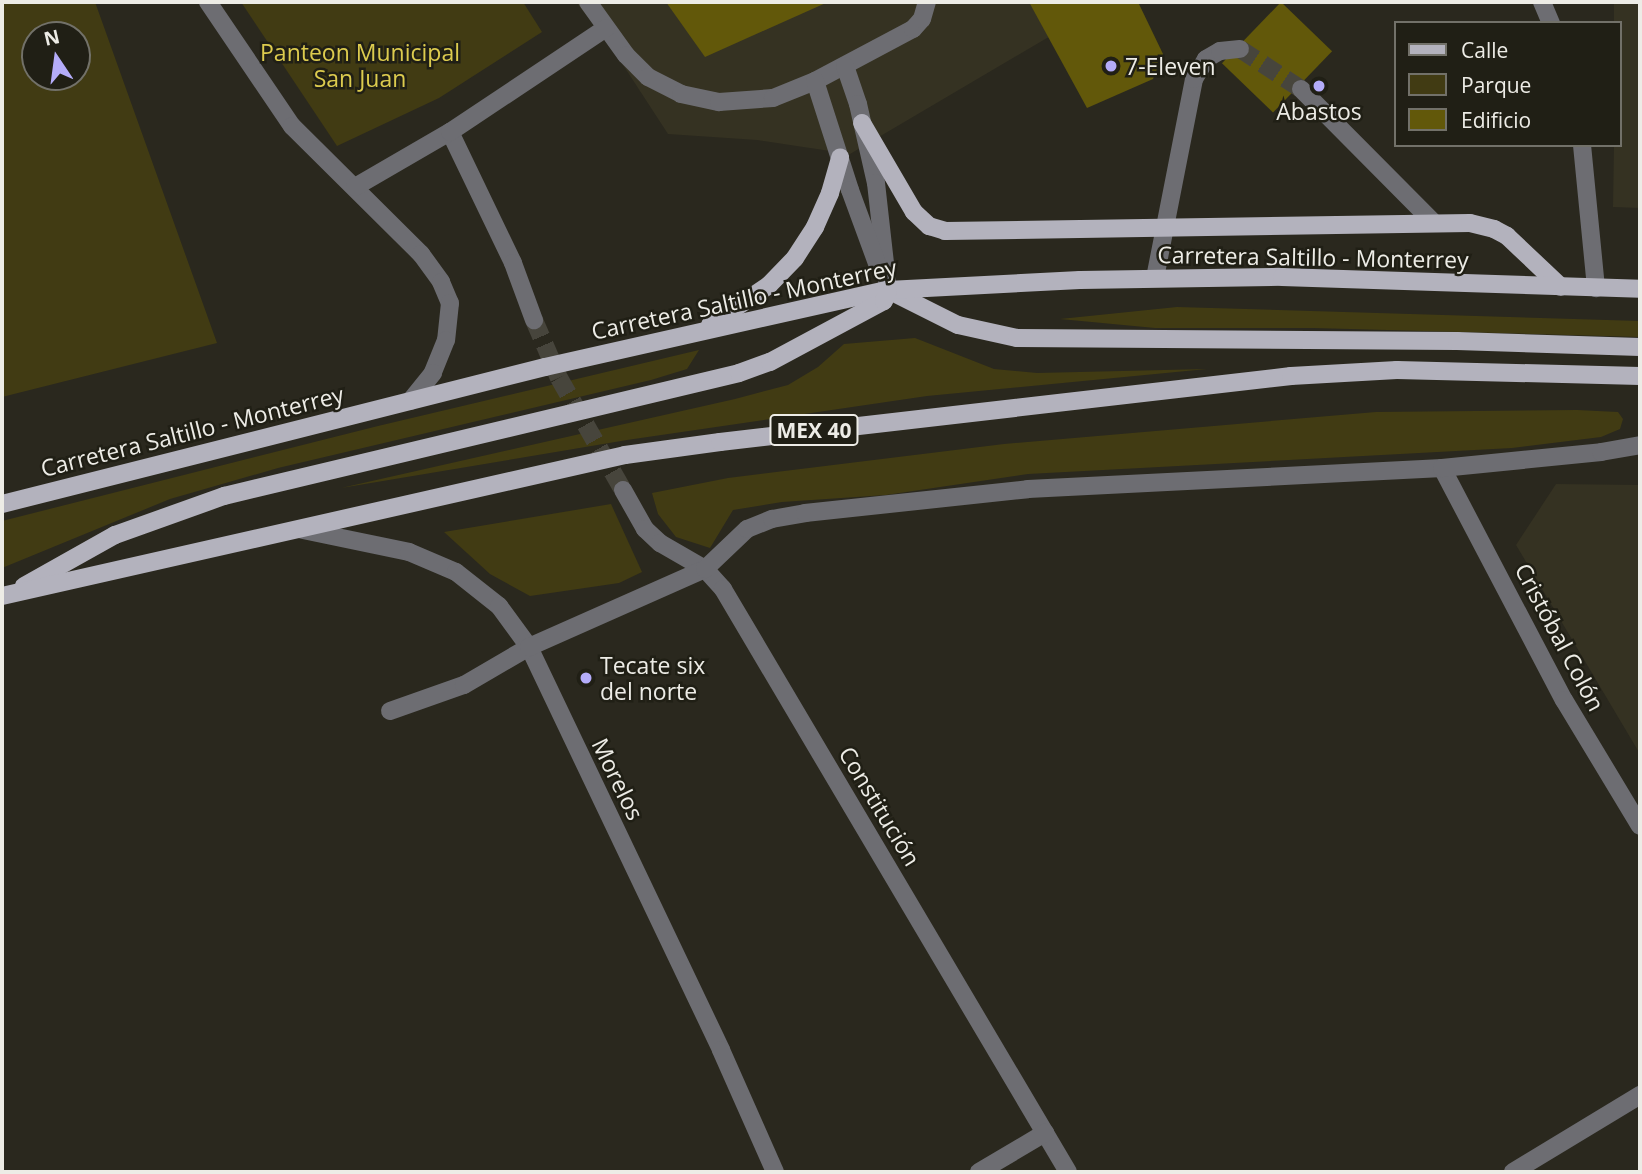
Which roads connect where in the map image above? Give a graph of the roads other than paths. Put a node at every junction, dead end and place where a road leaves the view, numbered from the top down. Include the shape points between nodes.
1 (208, 2) edge
2 (588, 2) edge
3 (927, 2) edge
4 (1542, 2) edge
5 (1550, 21) edge
6 (606, 28) junction
7 (1240, 49) dead end
8 (845, 66) junction
9 (815, 80) junction
10 (1301, 89) tunnel mouth
11 (862, 123) junction
12 (450, 131) junction
13 (1582, 147) edge
14 (840, 157) junction
15 (355, 187) junction
16 (1434, 223) junction
17 (1164, 226) junction
18 (1155, 278) junction
19 (1561, 287) junction
20 (1596, 288) junction
21 (1640, 289) edge
22 (888, 290) junction
23 (534, 320) tunnel mouth
24 (696, 332) junction
25 (1640, 347) edge
26 (1640, 376) edge
27 (410, 401) junction
28 (1640, 445) edge
29 (1442, 468) junction
30 (623, 490) tunnel mouth
31 (2, 504) edge
32 (303, 530) junction
33 (705, 569) junction
34 (5, 596) edge
35 (529, 647) junction
36 (390, 711) dead end
37 (1640, 826) edge
38 (1640, 1095) edge
39 (1045, 1133) junction
40 (775, 1172) edge
41 (979, 1172) edge
42 (1068, 1172) edge
43 (1513, 1172) edge

1 - 15 street via 292,126
2 - 6 street
3 - 8 street via 913,29
4 - 5 street
6 - 9 street via 648,77 681,94 719,102 773,98
6 - 12 street
7 - 17 street via 1220,51 1206,59 1194,79
8 - 9 street
8 - 11 street
9 - 14 street
10 - 16 street
11 - 17 main road via 914,212 929,226 945,231
11 - 22 street via 876,183
12 - 15 street
12 - 23 street via 513,263
13 - 20 street
14 - 22 street
14 - 24 main road via 815,227 794,258 739,307
15 - 27 street via 421,254 450,303 441,357
16 - 17 main road
16 - 19 main road via 1470,223 1494,229
17 - 18 street
18 - 19 main road, Carretera Saltillo - Monterrey via 1282,277
18 - 22 main road, Carretera Saltillo - Monterrey
19 - 20 main road, Carretera Saltillo - Monterrey
20 - 21 main road, Carretera Saltillo - Monterrey
22 - 24 main road, Carretera Saltillo - Monterrey
22 - 25 main road via 958,325 1017,338
22 - 34 main road via 884,302 770,362 739,373 224,496 115,535
24 - 27 main road, Carretera Saltillo - Monterrey
26 - 32 main road, MEX 40 via 1397,370 1291,376 940,415 625,455
27 - 31 main road, Carretera Saltillo - Monterrey
28 - 29 street
29 - 33 street via 1028,489 806,513 747,529
29 - 37 street, Cristóbal Colón via 1564,700
30 - 33 street, Constitución via 645,529
32 - 34 main road, MEX 40
32 - 35 street, Morelos via 409,552 456,572 499,606
33 - 35 street
33 - 39 street, Constitución via 727,596
35 - 36 street via 464,685
35 - 40 street, Morelos
38 - 43 street
39 - 41 street
39 - 42 street, Constitución

